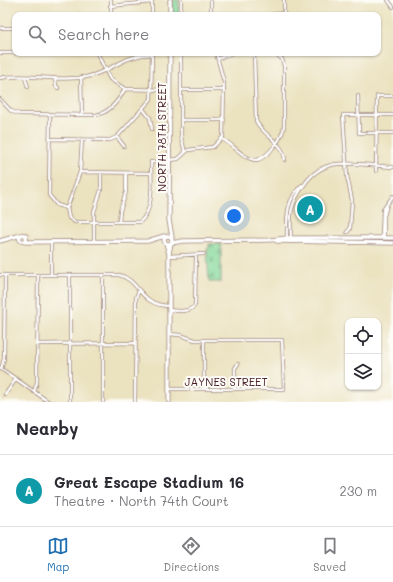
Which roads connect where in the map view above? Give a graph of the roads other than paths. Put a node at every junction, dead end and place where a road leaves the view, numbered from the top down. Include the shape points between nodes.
1 (111, 0) edge
2 (170, 0) edge
3 (181, 0) edge
4 (211, 0) edge
5 (284, 0) edge
6 (388, 0) edge
7 (152, 1) edge
8 (110, 6) junction
9 (393, 7) edge
10 (110, 12) edge
11 (152, 12) edge
12 (170, 12) edge
13 (181, 12) edge
14 (211, 12) edge
15 (284, 12) edge
16 (0, 28) edge
17 (12, 28) edge
18 (0, 53) edge
19 (12, 53) edge
20 (98, 56) edge
21 (136, 56) edge
22 (152, 56) edge
23 (170, 56) edge
24 (181, 56) edge
25 (217, 56) edge
26 (225, 56) edge
27 (254, 56) edge
28 (278, 56) edge
29 (218, 59) junction
30 (105, 69) junction
31 (81, 77) junction
32 (0, 78) edge
33 (25, 78) junction
34 (55, 78) junction
35 (28, 87) dead end
36 (58, 88) dead end
37 (125, 89) junction
38 (152, 90) junction
39 (170, 90) junction
40 (181, 90) junction
41 (224, 90) junction
42 (358, 96) dead end
43 (393, 96) edge
44 (0, 99) edge
45 (143, 109) junction
46 (50, 114) junction
47 (82, 114) junction
48 (359, 115) junction
49 (376, 115) junction
50 (393, 115) edge
51 (181, 120) junction
52 (224, 120) junction
53 (152, 129) dead end
54 (376, 133) junction
55 (393, 133) edge
56 (117, 137) junction
57 (49, 139) junction
58 (222, 139) junction
59 (82, 140) junction
60 (276, 142) junction
61 (124, 146) dead end
62 (185, 152) junction
63 (285, 160) dead end
64 (170, 161) junction
65 (347, 164) junction
66 (376, 164) junction
67 (393, 167) edge
68 (376, 171) dead end
69 (80, 172) junction
70 (101, 173) junction
71 (126, 173) junction
72 (151, 173) junction
73 (393, 196) edge
74 (67, 208) junction
75 (169, 220) junction
76 (119, 222) junction
77 (94, 223) junction
78 (347, 232) dead end
79 (21, 235) junction
80 (165, 236) junction
81 (172, 238) junction
82 (383, 238) junction
83 (393, 238) edge
84 (12, 239) junction
85 (24, 240) junction
86 (155, 240) junction
87 (289, 240) junction
88 (0, 241) edge
89 (51, 241) junction
90 (94, 241) junction
91 (180, 241) junction
92 (165, 242) junction
93 (171, 243) junction
94 (393, 243) edge
95 (204, 254) dead end
96 (169, 255) junction
97 (196, 256) junction
98 (0, 275) edge
99 (5, 275) junction
100 (38, 275) junction
101 (51, 275) junction
102 (70, 275) junction
103 (103, 275) junction
104 (139, 290) junction
105 (169, 308) junction
106 (169, 334) junction
107 (204, 340) junction
108 (136, 343) junction
109 (37, 344) junction
110 (70, 344) junction
111 (103, 344) junction
112 (238, 364) dead end
113 (1, 369) edge
114 (16, 379) junction
115 (169, 389) junction
116 (204, 389) junction
117 (235, 390) junction
118 (34, 392) junction
119 (5, 395) dead end
120 (48, 402) edge
121 (70, 402) edge
122 (102, 402) edge
123 (135, 402) edge
124 (169, 402) edge

1 - 8 street
2 - 12 main road
3 - 13 street
4 - 14 street
5 - 15 street
6 - 9 street
7 - 8 street
7 - 11 street
8 - 10 street
16 - 17 street
18 - 19 street
20 - 30 street
21 - 30 street
22 - 38 street
23 - 39 main road, NORTH 78TH STREET
24 - 40 street, NORTH 78TH STREET
25 - 29 street
26 - 29 street
27 - 60 street via 256,121
28 - 60 street via 284,66 284,129
29 - 41 street via 223,74
30 - 31 street
30 - 37 street via 114,82
31 - 34 street
31 - 47 street
32 - 33 street
33 - 34 street
33 - 35 street
34 - 36 street
37 - 38 street
37 - 47 street via 104,112 96,115
38 - 39 street
38 - 45 street via 151,99
39 - 64 main road, NORTH 78TH STREET
40 - 41 street
40 - 51 street, NORTH 78TH STREET
41 - 52 street
42 - 48 street
43 - 49 street via 377,96
44 - 46 street via 14,113
45 - 53 street via 150,118
45 - 56 street
46 - 47 street
46 - 57 street
48 - 49 street
48 - 54 street via 359,133
48 - 65 street via 343,115
49 - 50 street
49 - 54 street
51 - 52 street
51 - 62 street, NORTH 78TH STREET via 181,141
52 - 58 street
54 - 55 street
54 - 66 street
56 - 59 street via 110,140
56 - 61 street
57 - 59 street
57 - 74 street via 49,195 53,202
58 - 60 street via 255,160 262,158
58 - 62 street via 213,148
59 - 69 street
60 - 63 street via 283,150
62 - 64 street via 178,159
64 - 72 street via 151,162
64 - 75 main road, NORTH 78TH STREET
65 - 66 street
65 - 78 street via 352,200 350,229
65 - 87 street via 330,164 318,168 294,194 291,203
66 - 67 street
66 - 68 street
69 - 70 street
69 - 74 street
70 - 71 street
70 - 77 street via 101,188 95,207
71 - 72 street
71 - 76 street via 126,192
72 - 76 street via 151,193 145,215 137,222
73 - 82 street via 384,216
74 - 77 street via 71,220
75 - 80 main road
75 - 81 main road
76 - 77 street
77 - 90 street
79 - 84 main road
79 - 85 main road
79 - 85 main road via 24,235
80 - 81 main road
80 - 86 main road
80 - 92 main road
81 - 91 main road
81 - 93 main road
82 - 83 main road
82 - 87 main road
84 - 85 main road
84 - 88 main road
85 - 89 main road
86 - 90 main road
86 - 92 main road
87 - 91 main road
87 - 94 main road
89 - 90 main road
89 - 101 street
91 - 93 main road
92 - 93 main road
92 - 96 main road
93 - 96 main road
95 - 97 street
96 - 97 street
96 - 105 main road
97 - 105 street via 193,309
98 - 99 street
99 - 100 street
99 - 113 street via 4,359
100 - 101 street
100 - 109 street
101 - 102 street
102 - 103 street
102 - 110 street
103 - 104 street via 124,276
103 - 111 street
104 - 105 street via 154,304
104 - 108 street via 136,298
105 - 106 main road
106 - 107 street
106 - 115 main road
107 - 116 street
107 - 117 street, JAYNES STREET via 283,341 284,389
108 - 111 street
108 - 123 street
109 - 110 street
109 - 118 street via 37,382
110 - 111 street
110 - 121 street
111 - 122 street
112 - 117 street via 235,368
113 - 114 street
114 - 118 street
114 - 119 street
115 - 116 street, JAYNES STREET
115 - 124 main road
116 - 117 street, JAYNES STREET
118 - 120 street

